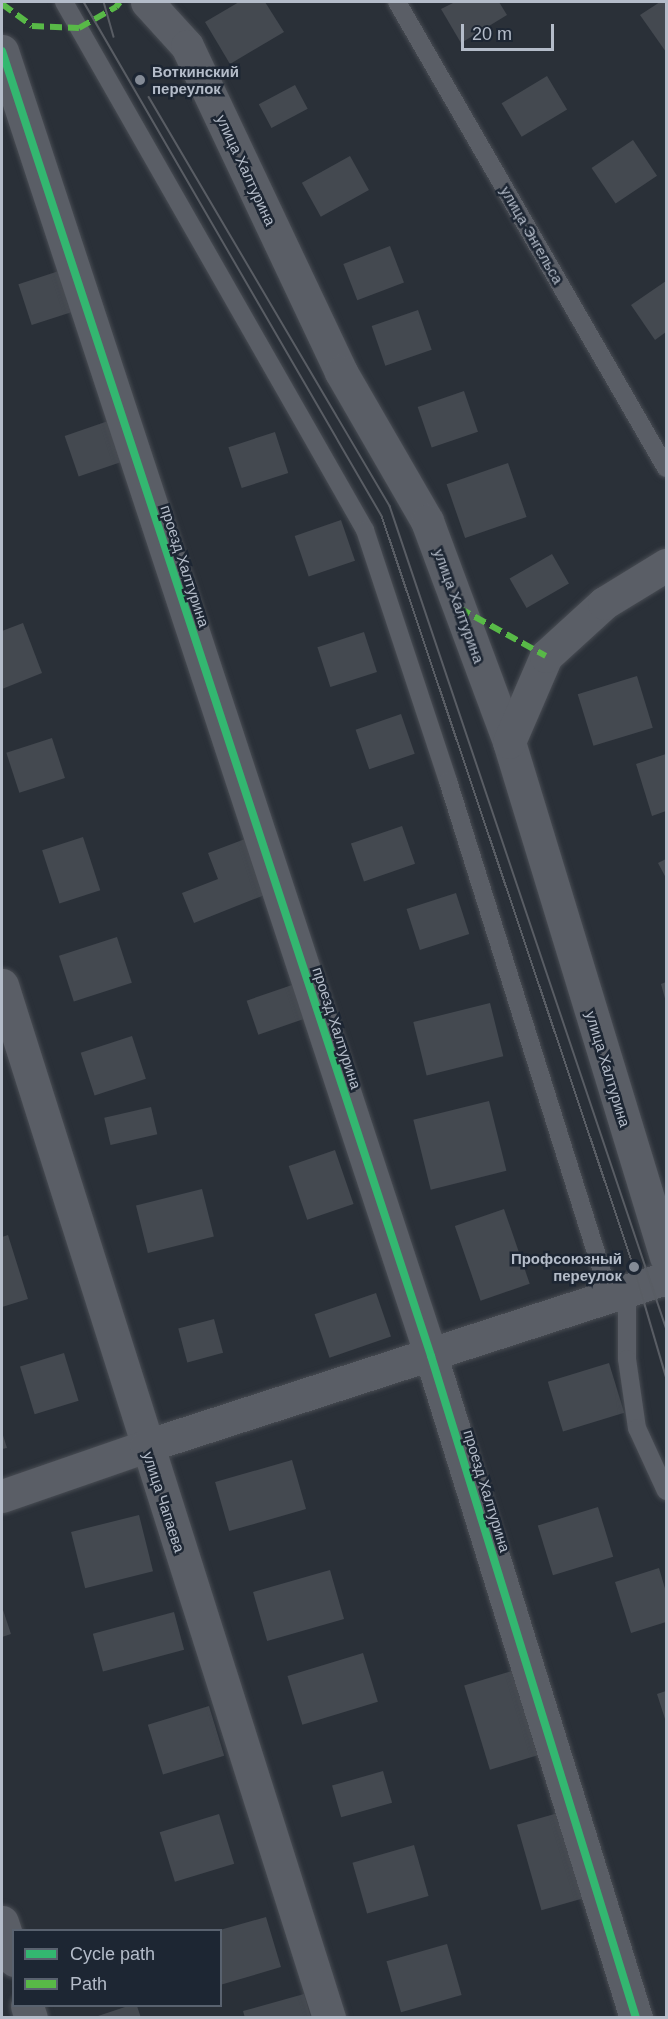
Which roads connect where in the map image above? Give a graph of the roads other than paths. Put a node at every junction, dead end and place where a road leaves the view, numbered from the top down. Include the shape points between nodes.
1 (64, 2) edge
2 (147, 2) edge
3 (398, 2) edge
4 (2, 51) edge
5 (666, 468) edge
6 (666, 565) edge
7 (509, 742) junction
8 (2, 985) edge
9 (666, 1257) edge
10 (666, 1278) edge
11 (618, 1294) junction
12 (431, 1356) junction
13 (146, 1446) junction
14 (666, 1491) edge
15 (2, 1496) edge
16 (2, 1922) edge
17 (12, 1954) edge
18 (329, 2018) edge
19 (636, 2018) edge

1 - 11 lane via 365,530
2 - 7 street, улица Халтурина via 188,46 341,372 428,521
3 - 5 lane, улица Энгельса
4 - 12 street, проезд Халтурина
6 - 7 street via 604,603 546,656
7 - 9 street, улица Халтурина
8 - 13 street, улица Чапаева
10 - 11 street
11 - 12 street
11 - 14 lane via 636,1428
12 - 13 street
12 - 19 street, проезд Халтурина
13 - 15 street
13 - 18 street, улица Чапаева
16 - 17 street

